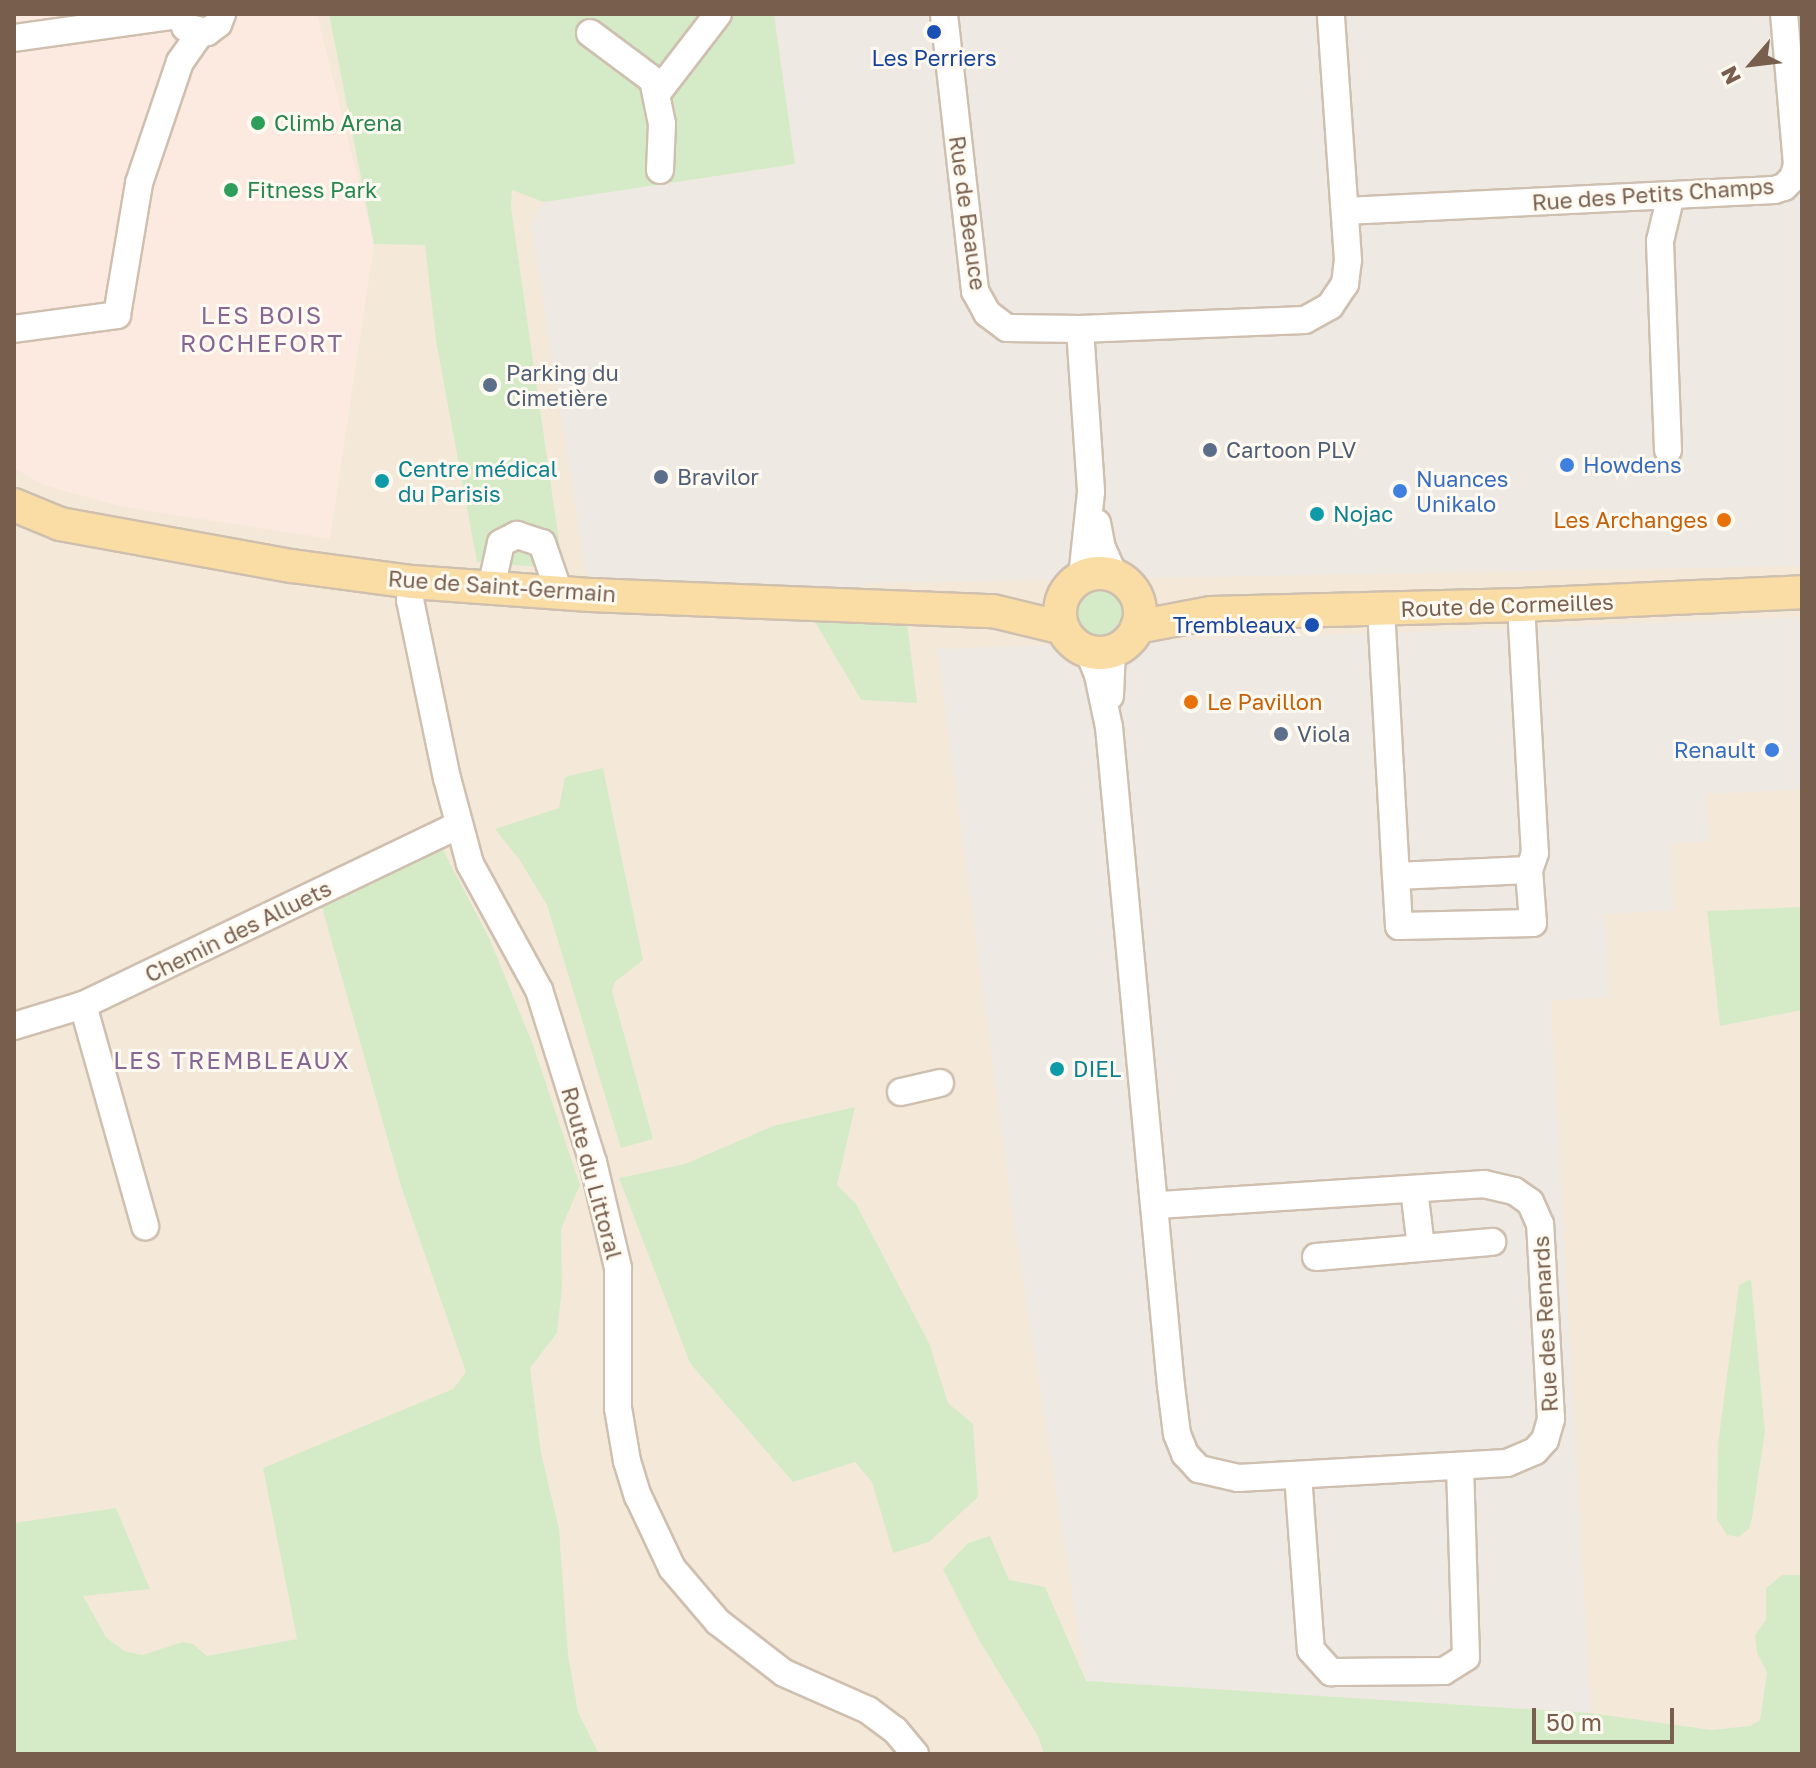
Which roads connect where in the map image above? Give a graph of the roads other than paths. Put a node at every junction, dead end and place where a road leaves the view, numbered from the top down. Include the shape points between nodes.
1 (222, 14) edge
2 (718, 14) edge
3 (944, 14) edge
4 (1331, 14) edge
5 (1784, 14) edge
6 (177, 15) edge
7 (200, 33) junction
8 (590, 33) dead end
9 (14, 38) edge
10 (658, 92) junction
11 (1798, 124) edge
12 (660, 170) dead end
13 (1671, 195) junction
14 (1345, 211) junction
15 (14, 329) edge
16 (1080, 329) junction
17 (1668, 450) dead end
18 (1091, 492) junction
19 (16, 506) edge
20 (412, 582) junction
21 (491, 588) junction
22 (559, 592) junction
23 (1802, 592) edge
24 (1129, 600) junction
25 (1069, 601) junction
26 (1521, 605) junction
27 (1381, 609) junction
28 (1100, 651) junction
29 (459, 825) junction
30 (1529, 870) junction
31 (1396, 876) junction
32 (83, 1005) junction
33 (14, 1026) edge
34 (940, 1083) dead end
35 (901, 1092) dead end
36 (1414, 1189) junction
37 (1155, 1205) junction
38 (145, 1226) dead end
39 (1492, 1242) dead end
40 (1421, 1248) junction
41 (1316, 1257) dead end
42 (1460, 1466) junction
43 (1298, 1475) junction
44 (915, 1754) edge

1 - 7 street via 213,29
2 - 10 street
3 - 16 street, Rue de Beauce via 975,291 987,313 1007,328
4 - 14 street, Rue de Beauce
5 - 11 street, Rue des Petits Champs
6 - 7 street via 186,28
6 - 9 street
7 - 15 street via 180,62 139,183 117,315
8 - 10 street via 653,80
10 - 12 street
11 - 13 street, Rue des Petits Champs via 1797,165 1784,187
13 - 14 street, Rue des Petits Champs
13 - 17 street via 1660,241
14 - 16 street, Rue de Beauce via 1345,284 1330,306 1305,320
16 - 18 street
18 - 24 street via 1102,548
18 - 25 street
19 - 20 main road, Rue de Saint-Germain via 60,524
20 - 21 main road, Rue de Saint-Germain
20 - 29 street, Route du Littoral via 410,600
21 - 22 main road, Rue de Saint-Germain
21 - 22 street via 501,543 517,535 542,543
22 - 25 main road, Rue de Saint-Germain via 993,611
23 - 26 main road, Route de Cormeilles
24 - 25 main road via 1093,574
24 - 27 main road, Route de Cormeilles via 1211,613
24 - 28 main road via 1132,638
25 - 28 main road via 1077,645
26 - 27 main road, Route de Cormeilles
26 - 30 street via 1535,853
27 - 31 street
28 - 37 street, Rue des Renards via 1098,675 1109,727
29 - 32 street, Chemin des Alluets
29 - 44 street, Route du Littoral via 470,864 539,990 593,1162 618,1268 622,1435 653,1532 692,1595 746,1646 784,1673 868,1710
30 - 31 street
30 - 31 street via 1533,923 1399,926
32 - 33 street, Chemin des Alluets
32 - 38 street
34 - 35 street
36 - 37 street, Rue des Renards
36 - 40 street
36 - 42 street, Rue des Renards via 1484,1184 1514,1191 1530,1202 1540,1224 1551,1419 1545,1440 1535,1451 1507,1463
37 - 43 street, Rue des Renards via 1171,1386 1185,1454 1199,1469 1220,1476
39 - 40 street
40 - 41 street
42 - 43 street, Rue des Renards
42 - 43 street via 1466,1657 1444,1671 1331,1672 1311,1650

